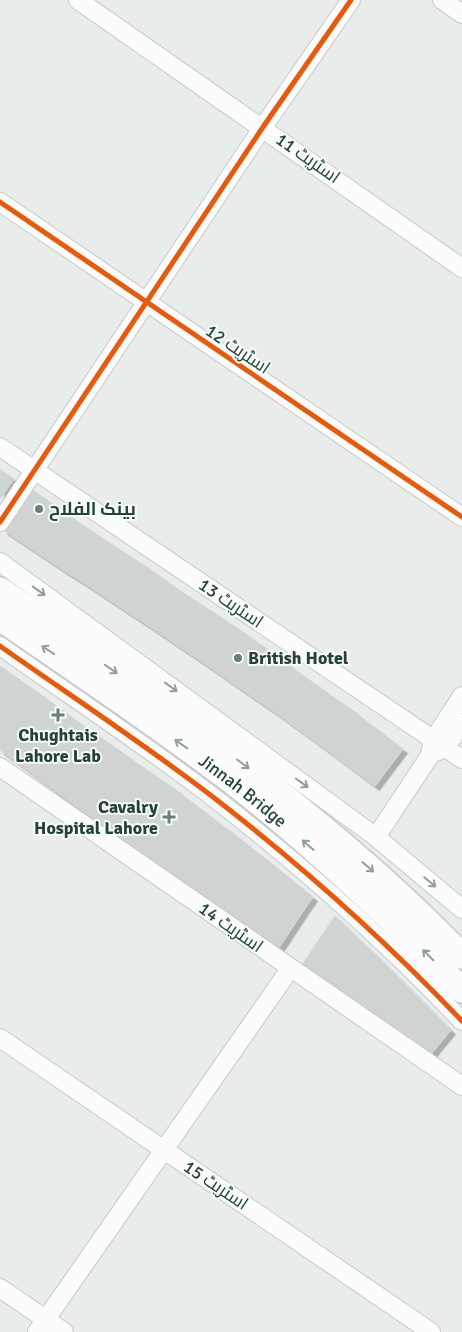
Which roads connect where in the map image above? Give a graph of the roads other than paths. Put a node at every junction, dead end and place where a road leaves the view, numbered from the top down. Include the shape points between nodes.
1 (78, 0) edge
2 (351, 0) edge
3 (442, 0) edge
4 (462, 14) edge
5 (263, 127) junction
6 (0, 202) edge
7 (462, 268) edge
8 (146, 304) junction
9 (0, 447) edge
10 (34, 471) junction
11 (462, 517) edge
12 (0, 522) edge
13 (0, 562) edge
14 (0, 590) edge
15 (0, 618) edge
16 (0, 646) edge
17 (462, 696) edge
18 (462, 723) edge
19 (440, 743) junction
20 (462, 759) edge
21 (0, 767) edge
22 (376, 837) junction
23 (462, 909) edge
24 (462, 956) edge
25 (290, 968) junction
26 (462, 990) edge
27 (462, 1021) edge
28 (0, 1038) edge
29 (462, 1086) edge
30 (164, 1150) junction
31 (0, 1288) edge
32 (41, 1326) edge
33 (64, 1332) edge
34 (431, 1332) edge

1 - 5 street, اسٹریٹ 11
2 - 5 street
3 - 4 street
5 - 7 street, اسٹریٹ 11
5 - 8 street
6 - 8 street, اسٹریٹ 12
8 - 10 street
8 - 11 street, اسٹریٹ 12
9 - 10 street, اسٹریٹ 13
10 - 12 street
10 - 19 street, اسٹریٹ 13
13 -> 22 street
14 -> 24 main road, Jinnah Bridge via 209,738 314,820 390,886
26 -> 15 main road, Jinnah Bridge via 363,892 248,794
16 - 27 street via 212,796 353,914
17 - 19 street
18 - 19 street
19 - 20 street, اسٹریٹ 13
19 - 22 street
21 - 25 street, اسٹریٹ 14
22 -> 23 street
25 - 29 street, اسٹریٹ 14
25 - 30 street
28 - 30 street, اسٹریٹ 15
30 - 32 street
30 - 34 street, اسٹریٹ 15
31 - 32 street
32 - 33 street

